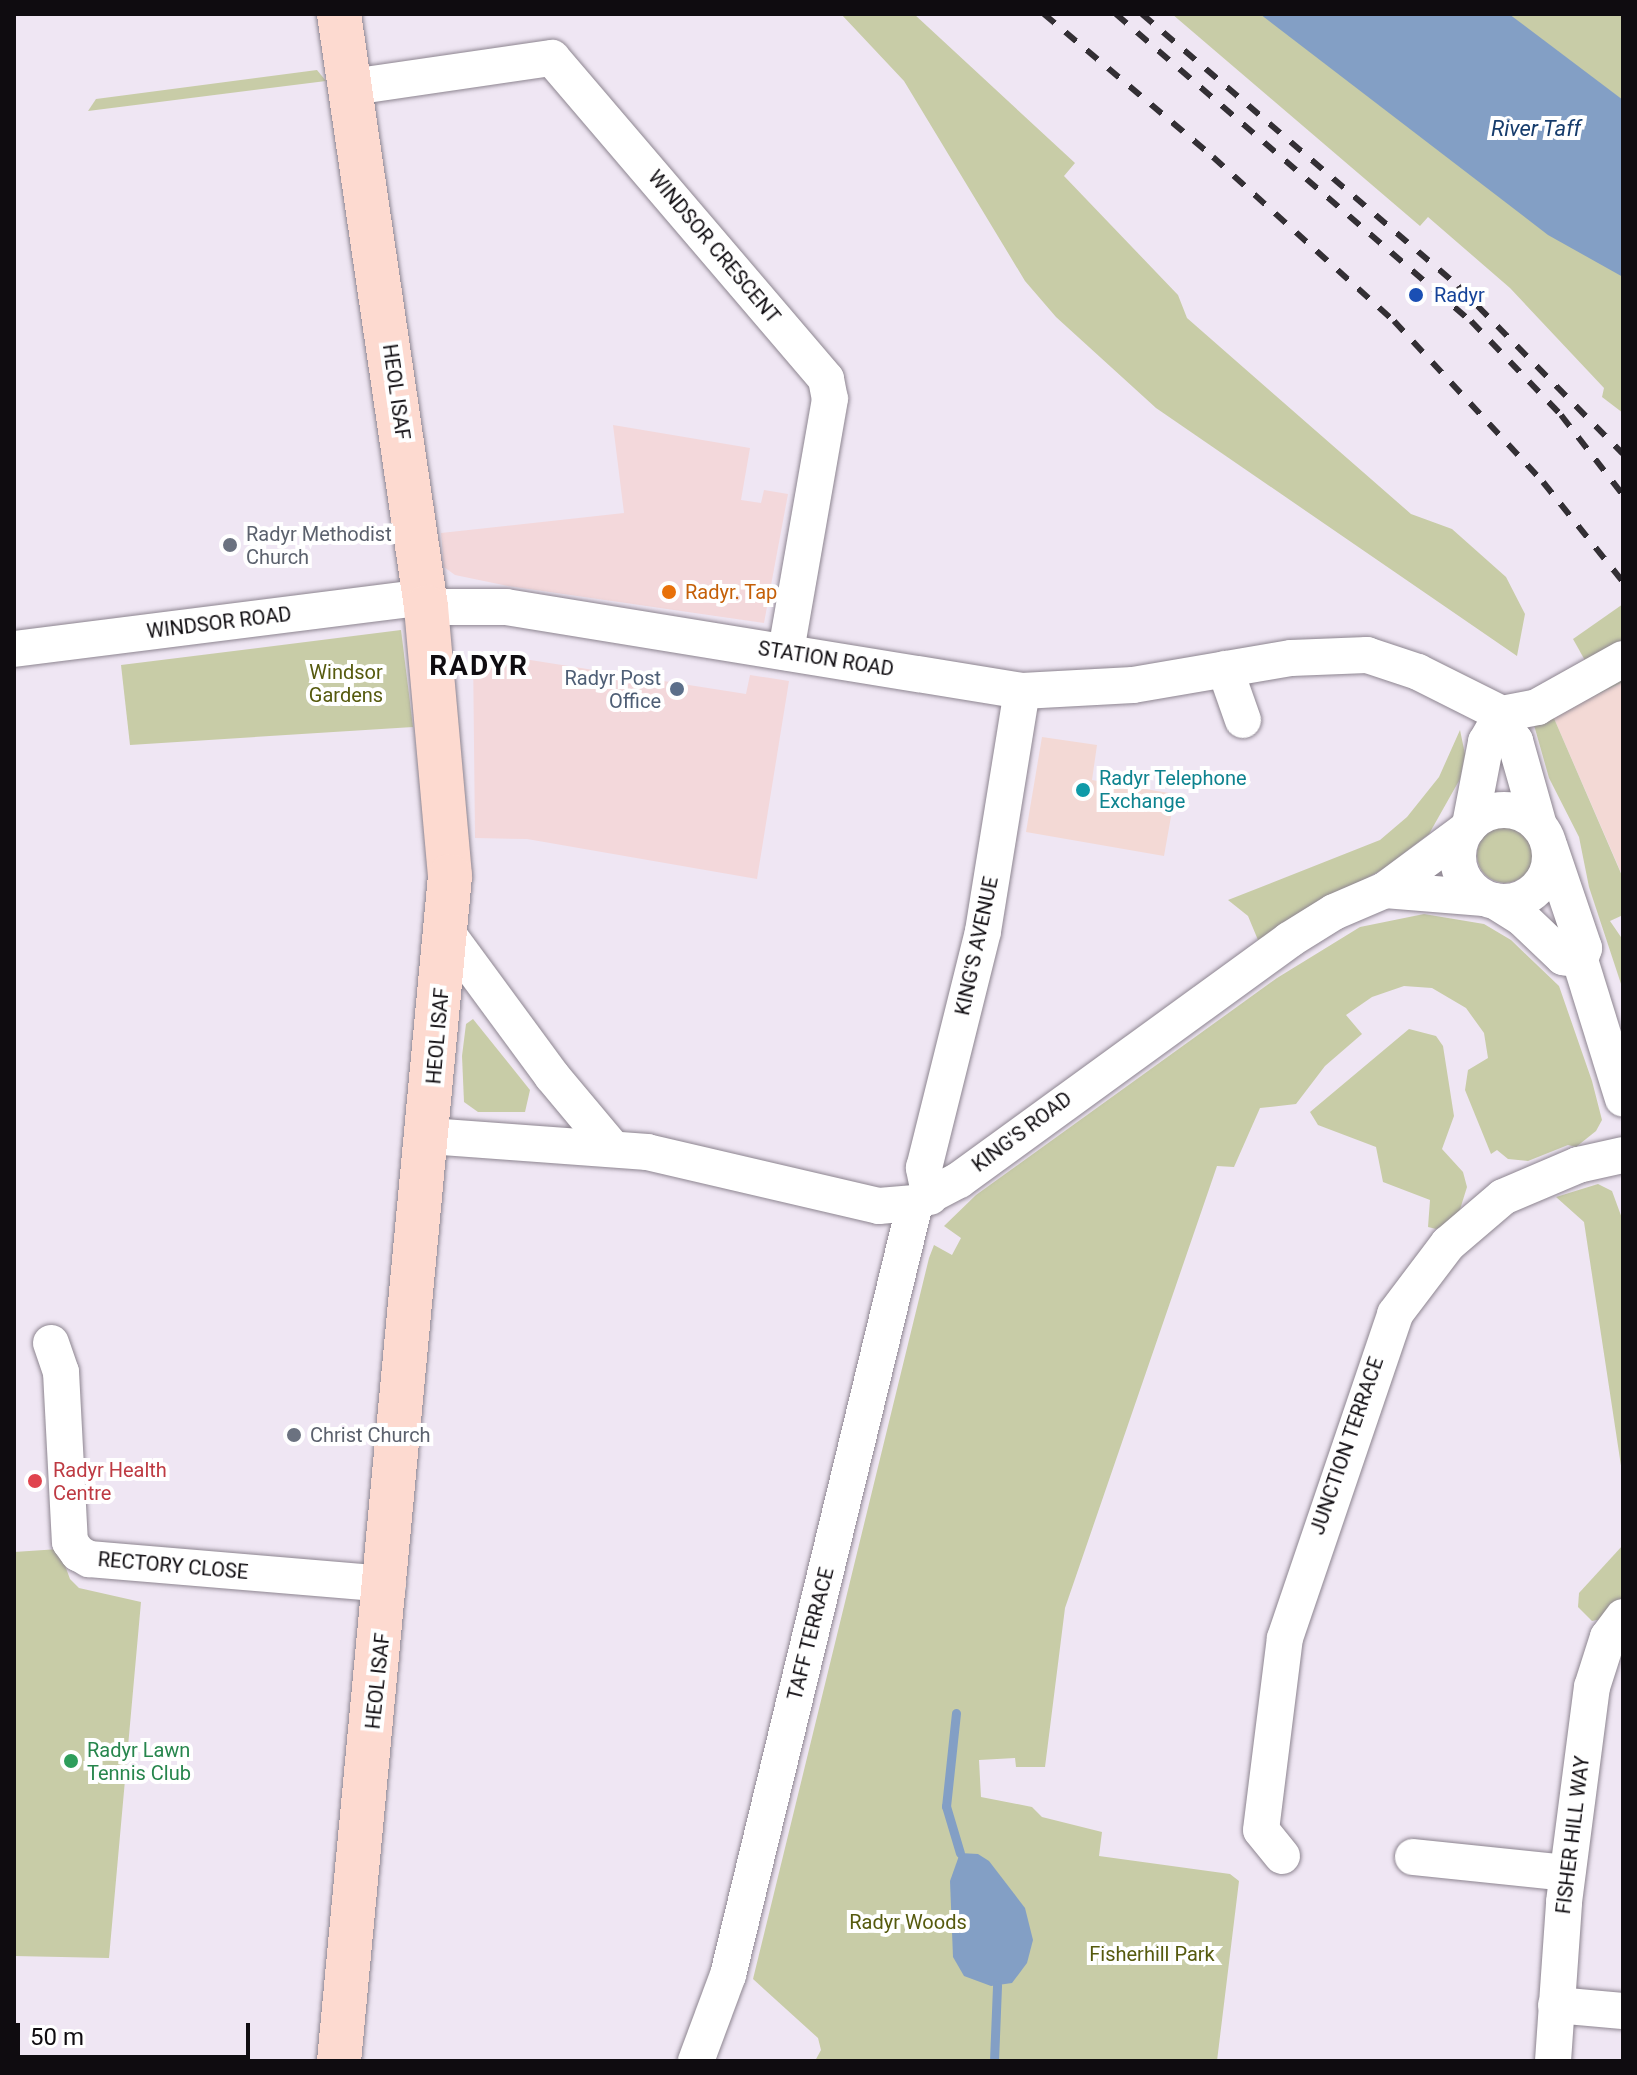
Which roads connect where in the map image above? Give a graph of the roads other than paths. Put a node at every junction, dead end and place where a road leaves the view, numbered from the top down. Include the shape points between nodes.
1 (339, 14) edge
2 (352, 87) junction
3 (426, 602) junction
4 (14, 649) edge
5 (786, 652) junction
6 (1623, 659) edge
7 (1225, 669) junction
8 (1022, 691) junction
9 (1501, 718) junction
10 (1243, 720) dead end
11 (1469, 827) junction
12 (1543, 832) junction
13 (1385, 890) junction
14 (1489, 899) junction
15 (447, 933) junction
16 (1580, 960) junction
17 (1623, 1099) edge
18 (429, 1136) junction
19 (613, 1149) junction
20 (1623, 1155) edge
21 (922, 1200) junction
22 (51, 1343) dead end
23 (388, 1584) junction
24 (1623, 1617) edge
25 (1282, 1856) dead end
26 (1413, 1857) dead end
27 (1567, 1873) junction
28 (1556, 2005) junction
29 (1623, 2011) edge
30 (339, 2061) edge
31 (696, 2061) edge
32 (1553, 2061) edge

1 - 2 main road, HEOL ISAF
2 - 3 main road, HEOL ISAF
2 - 5 street, WINDSOR CRESCENT via 552,58 826,379 830,399
3 - 4 street, WINDSOR ROAD
3 - 5 street, STATION ROAD via 506,607
3 - 15 main road, HEOL ISAF via 448,810
5 - 8 street, STATION ROAD
6 - 9 street via 1537,707
7 - 8 street, STATION ROAD via 1133,685
7 - 9 street, STATION ROAD via 1337,653 1367,655 1418,672
7 - 10 street
8 - 21 street, KING'S AVENUE via 983,931 924,1168
9 - 11 street via 1486,742
9 - 12 street via 1515,741
11 - 12 street via 1500,810 1527,816
11 - 13 street, KING'S ROAD
11 - 14 street via 1459,865 1465,880
12 - 14 street via 1550,854 1542,882 1520,899
12 - 16 street via 1584,948
13 - 14 street, KING'S ROAD
13 - 21 street, KING'S ROAD via 1334,912 1289,940
14 - 16 street via 1522,918 1563,957
15 - 18 main road, HEOL ISAF
15 - 19 street
16 - 17 street
18 - 19 street
18 - 23 main road, HEOL ISAF
19 - 21 street via 679,1157 879,1206
20 - 25 street, JUNCTION TERRACE via 1578,1165 1503,1197 1448,1244 1395,1314 1285,1638 1261,1830
21 - 31 street, TAFF TERRACE via 728,1975
22 - 23 street, RECTORY CLOSE via 61,1372 70,1542 78,1553 89,1559
23 - 30 main road, HEOL ISAF
24 - 27 street, FISHER HILL WAY via 1608,1637 1595,1672
26 - 27 street
27 - 28 street, FISHER HILL WAY
28 - 29 street
28 - 32 street, FISHER HILL WAY

